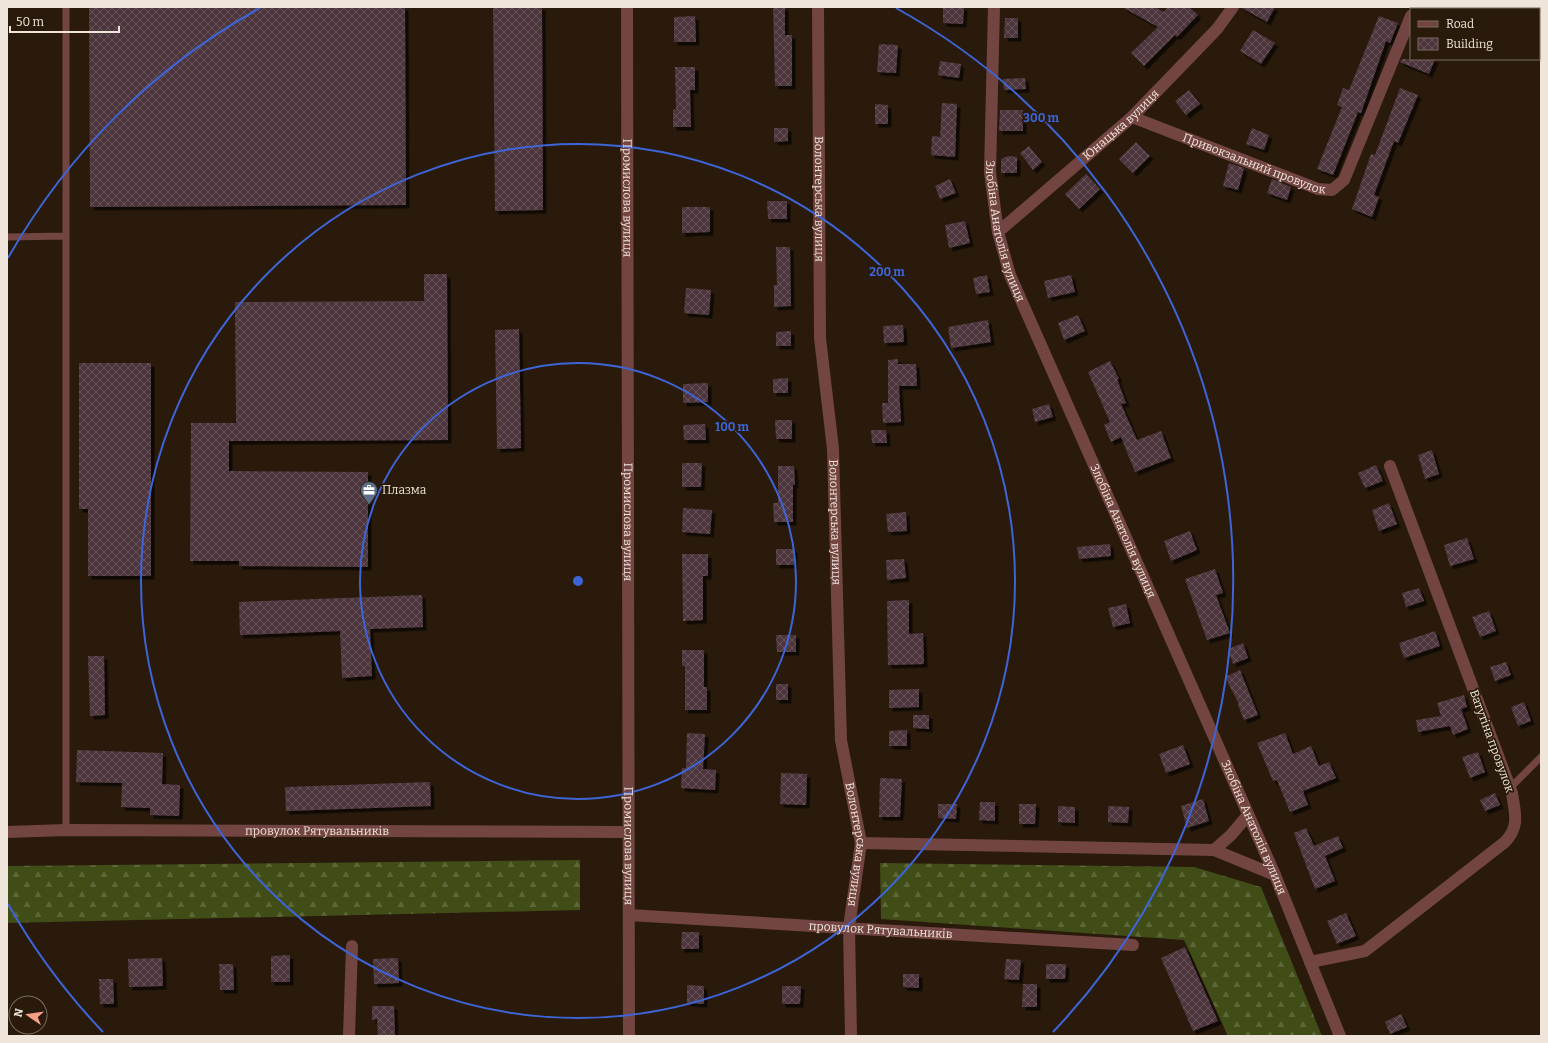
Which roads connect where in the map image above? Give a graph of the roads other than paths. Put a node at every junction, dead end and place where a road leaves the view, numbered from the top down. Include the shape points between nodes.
1 (66, 7) edge
2 (627, 7) edge
3 (818, 7) edge
4 (994, 7) edge
5 (1233, 7) edge
6 (1410, 18) edge
7 (1132, 117) junction
8 (998, 232) junction
9 (65, 236) junction
10 (7, 237) edge
11 (1390, 466) dead end
12 (1541, 757) edge
13 (1510, 788) junction
14 (1248, 815) junction
15 (66, 830) junction
16 (7, 832) edge
17 (628, 832) junction
18 (861, 843) junction
19 (1214, 850) junction
20 (1275, 875) junction
21 (629, 915) junction
22 (849, 927) junction
23 (1133, 945) dead end
24 (352, 946) dead end
25 (1310, 962) junction
26 (349, 1036) edge
27 (629, 1036) edge
28 (851, 1036) edge
29 (1340, 1036) edge

1 - 9 lane
2 - 17 street, Промислова вулиця
3 - 18 street, Волонтерська вулиця via 820,338 833,449 841,740
4 - 8 street, Злобіна Анатолія вулиця via 990,172
5 - 7 street, Юнацька вулиця via 1217,29
6 - 7 street, Привокзальний провулок via 1344,180 1332,190 1318,189
7 - 8 street, Юнацька вулиця
8 - 14 street, Злобіна Анатолія вулиця via 1010,276
9 - 10 lane
9 - 15 lane
11 - 13 street, Ватутіна провулок
12 - 13 lane
13 - 25 street, Ватутіна провулок via 1516,821 1512,834 1505,842 1365,951
14 - 19 street
14 - 20 street, Злобіна Анатолія вулиця
15 - 16 street, провулок Рятувальників
15 - 17 street, провулок Рятувальників
17 - 21 street, Промислова вулиця
18 - 19 street
18 - 22 street, Волонтерська вулиця
19 - 20 street
20 - 25 street, Злобіна Анатолія вулиця
21 - 22 street, провулок Рятувальників
21 - 27 street, Промислова вулиця
22 - 23 street, провулок Рятувальників
22 - 28 street, Волонтерська вулиця
24 - 26 street
25 - 29 street, Злобіна Анатолія вулиця

